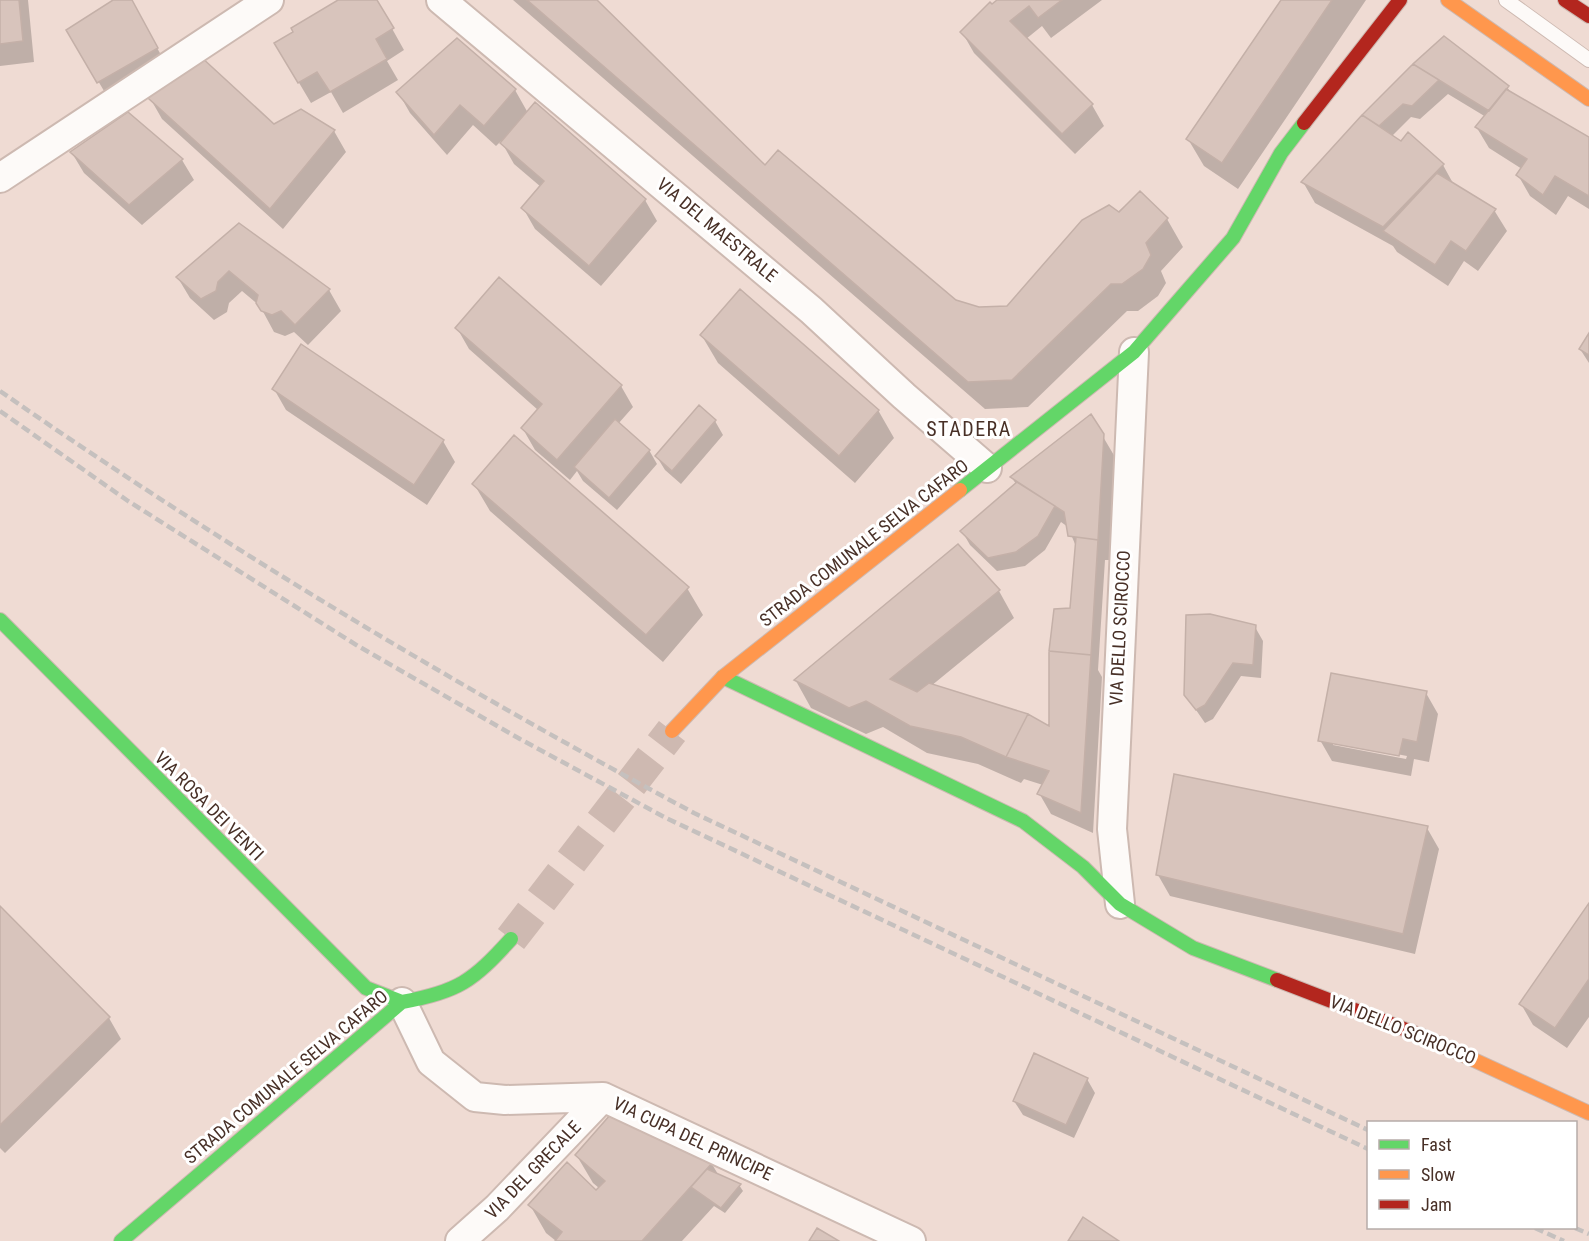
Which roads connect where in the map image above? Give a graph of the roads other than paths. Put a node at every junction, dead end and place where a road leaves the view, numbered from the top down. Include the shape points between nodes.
1 (268, 0) edge
2 (441, 0) edge
3 (1400, 0) edge
4 (1448, 0) edge
5 (1506, 0) edge
6 (1565, 0) edge
7 (1589, 16) edge
8 (1589, 60) edge
9 (1589, 99) edge
10 (0, 178) edge
11 (1134, 352) junction
12 (987, 468) junction
13 (0, 620) edge
14 (723, 677) junction
15 (672, 731) tunnel mouth
16 (1119, 904) junction
17 (511, 939) tunnel mouth
18 (402, 1002) junction
19 (603, 1097) junction
20 (1589, 1113) edge
21 (121, 1241) edge
22 (460, 1241) edge
23 (912, 1241) edge

1 - 10 street
2 - 12 street, VIA DEL MAESTRALE via 811,310
3 - 11 street, STRADA COMUNALE SELVA CAFARO via 1281,153 1233,238
4 - 9 street
5 - 8 lane
6 - 7 street
11 - 12 street, STRADA COMUNALE SELVA CAFARO
11 - 16 street, VIA DELLO SCIROCCO via 1112,829
12 - 14 street, STRADA COMUNALE SELVA CAFARO
13 - 18 street, VIA ROSA DEI VENTI via 366,988
14 - 15 street, STRADA COMUNALE SELVA CAFARO
14 - 16 street, VIA DELLO SCIROCCO via 1023,821 1083,867
16 - 20 street, VIA DELLO SCIROCCO via 1193,948 1443,1044
17 - 18 street, STRADA COMUNALE SELVA CAFARO via 478,977 446,995
18 - 19 street, VIA CUPA DEL PRINCIPE via 431,1062 475,1097
18 - 21 street, STRADA COMUNALE SELVA CAFARO
19 - 22 street, VIA DEL GRECALE via 497,1208
19 - 23 street, VIA CUPA DEL PRINCIPE

